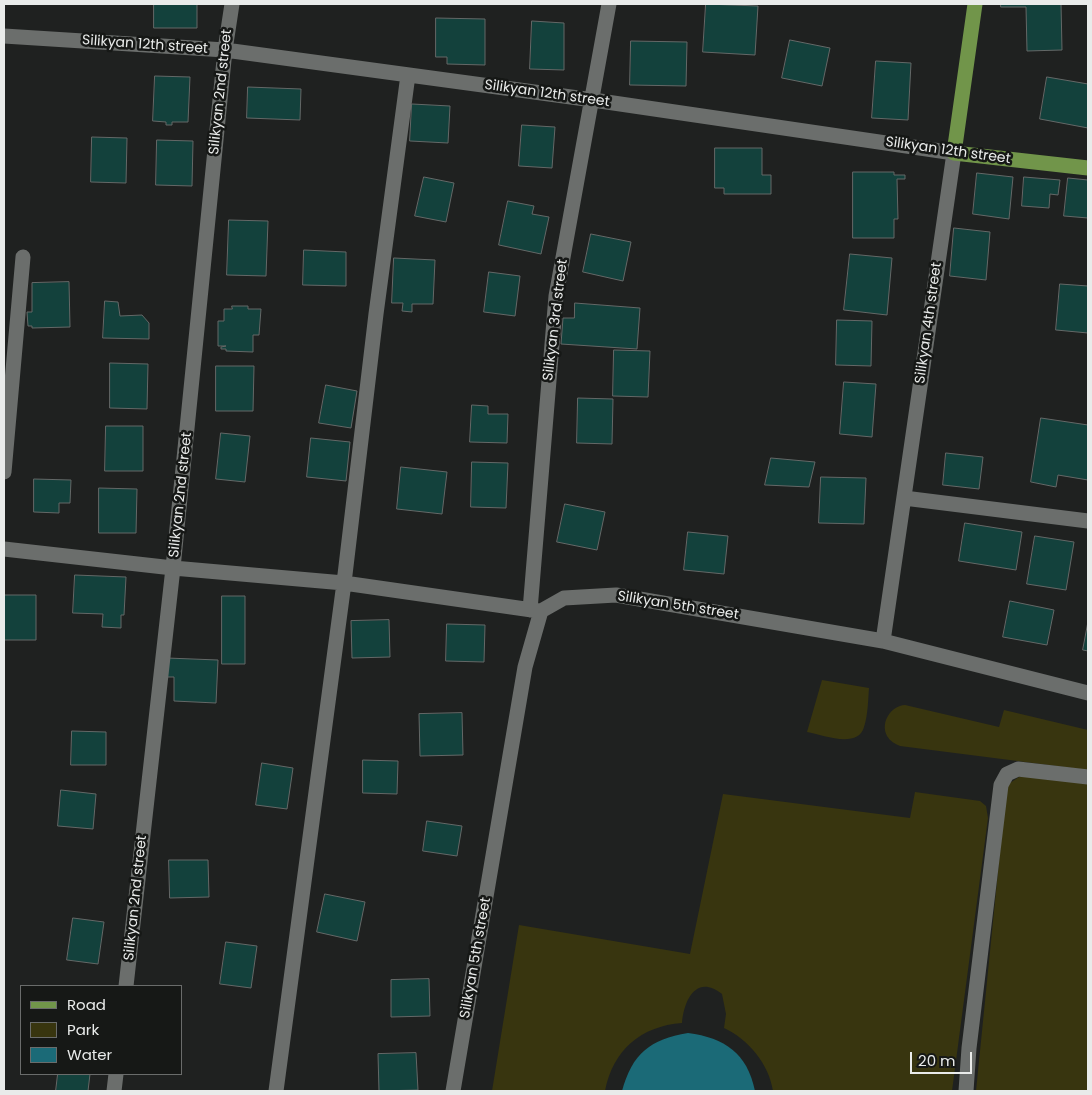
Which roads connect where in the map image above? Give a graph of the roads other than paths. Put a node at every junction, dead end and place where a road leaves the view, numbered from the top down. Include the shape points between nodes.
1 (232, 4) edge
2 (609, 4) edge
3 (975, 4) edge
4 (4, 36) edge
5 (225, 50) junction
6 (408, 75) junction
7 (593, 100) junction
8 (954, 153) junction
9 (1088, 168) edge
10 (23, 257) dead end
11 (4, 472) edge
12 (904, 498) junction
13 (1088, 521) edge
14 (4, 549) edge
15 (173, 568) junction
16 (344, 583) junction
17 (535, 611) junction
18 (883, 641) junction
19 (1088, 693) edge
20 (1088, 777) edge
21 (126, 985) edge
22 (116, 1075) edge
23 (114, 1091) edge
24 (276, 1091) edge
25 (453, 1091) edge
26 (966, 1091) edge

1 - 5 street, Silikyan 2nd street
2 - 7 street, Silikyan 3rd street
3 - 8 main road, Silikyan 4th street
4 - 5 street, Silikyan 12th street
5 - 6 street, Silikyan 12th street
5 - 15 street, Silikyan 2nd street
6 - 7 street, Silikyan 12th street
6 - 16 street
7 - 8 street, Silikyan 12th street
7 - 17 street, Silikyan 3rd street via 556,296
8 - 9 main road, Silikyan 12th street
8 - 12 street, Silikyan 4th street
10 - 11 street
12 - 13 street
12 - 18 street, Silikyan 4th street
14 - 15 street
15 - 16 street
15 - 21 street, Silikyan 2nd street
16 - 17 street
16 - 24 street
17 - 18 street, Silikyan 5th street via 564,598 616,595
17 - 25 street, Silikyan 5th street
18 - 19 street, Silikyan 5th street
20 - 26 street via 1018,769 1007,774 1001,785
22 - 23 street

